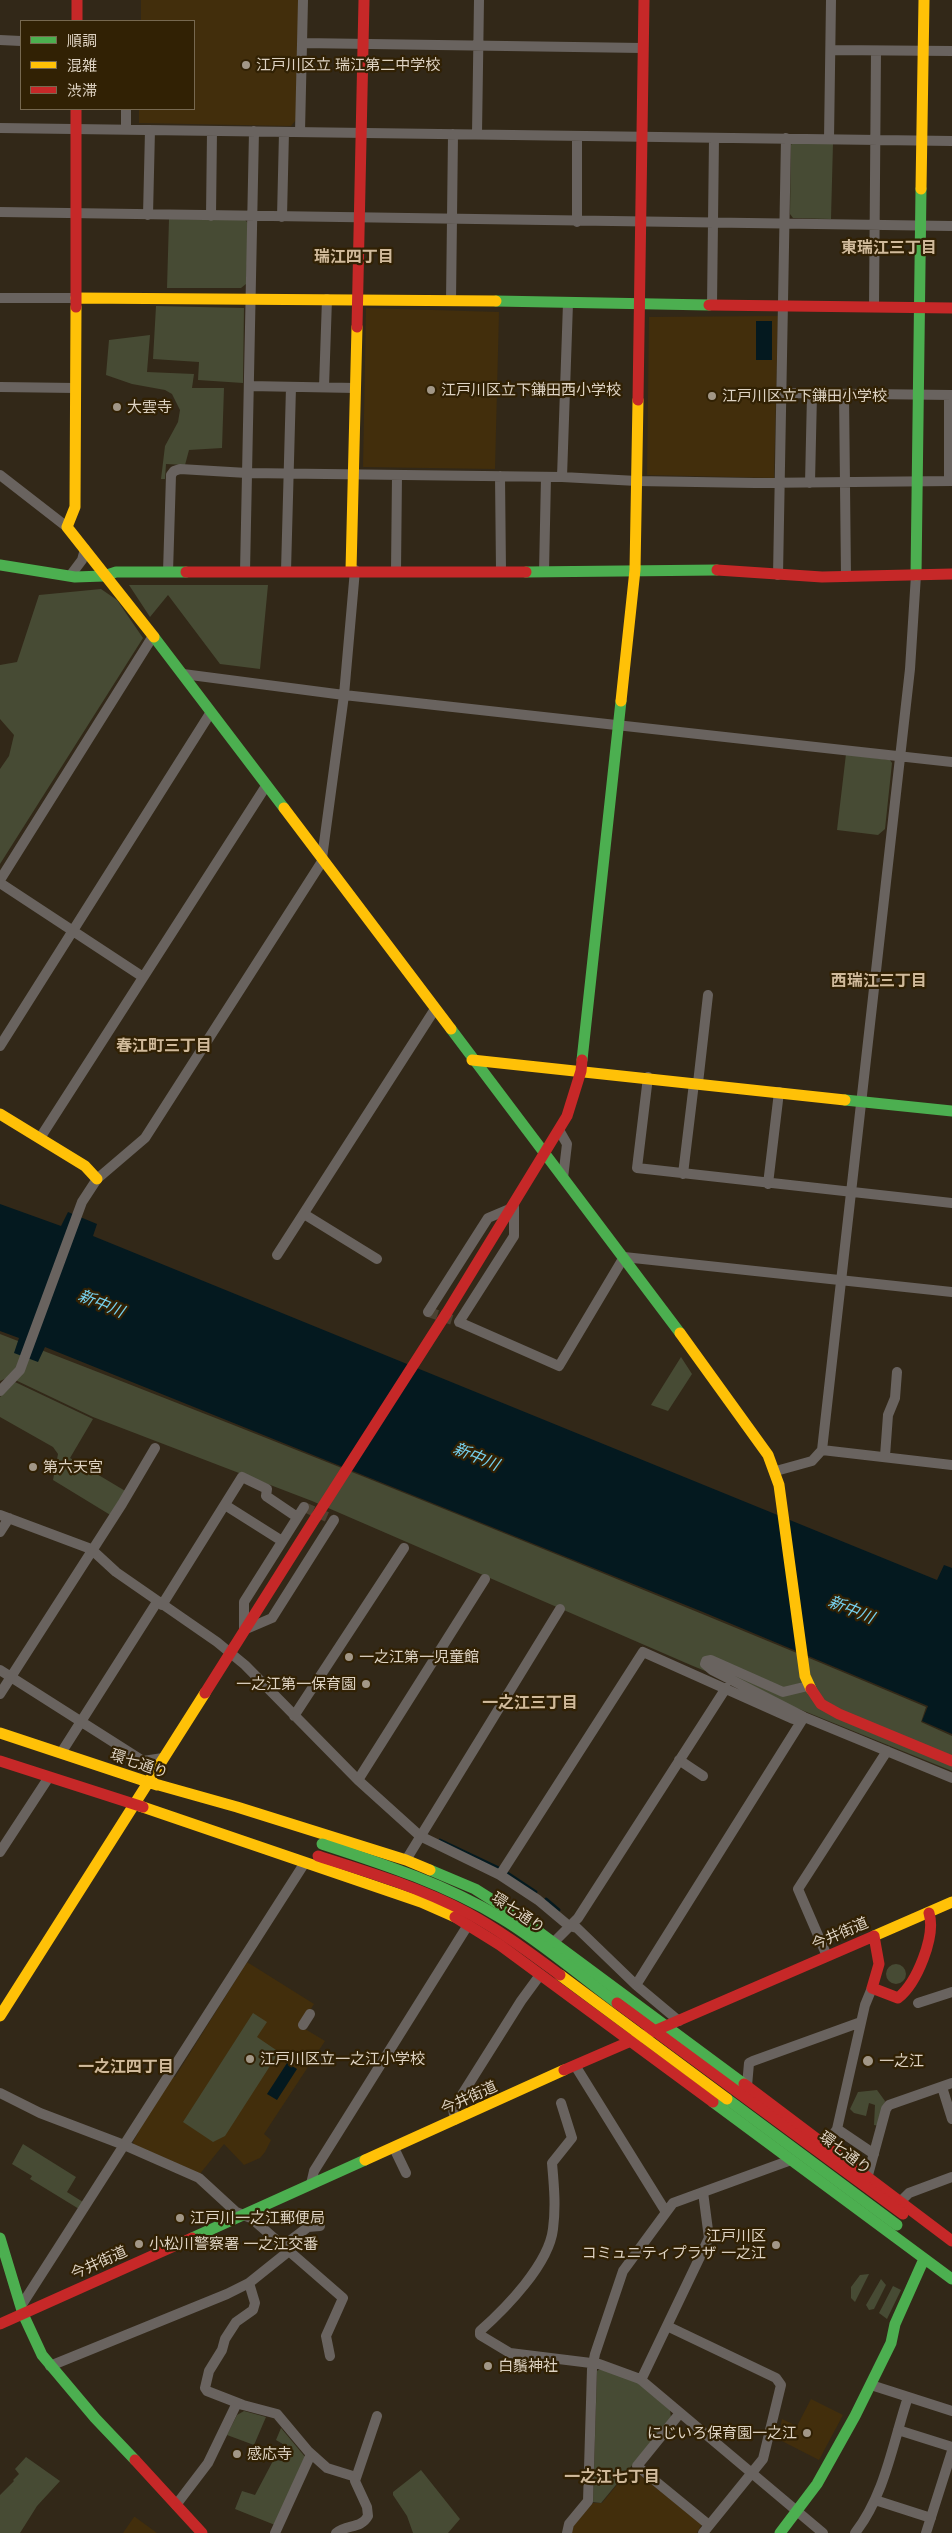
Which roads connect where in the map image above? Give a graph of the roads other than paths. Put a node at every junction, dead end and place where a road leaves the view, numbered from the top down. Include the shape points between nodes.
1 (77, 0) edge
2 (303, 0) edge
3 (364, 0) edge
4 (479, 0) edge
5 (644, 0) edge
6 (831, 0) edge
7 (924, 0) edge
8 (77, 20) edge
9 (0, 40) edge
10 (20, 41) edge
11 (302, 43) junction
12 (362, 44) junction
13 (478, 46) junction
14 (642, 48) junction
15 (831, 50) junction
16 (876, 50) junction
17 (924, 51) junction
18 (952, 51) edge
19 (76, 110) edge
20 (126, 110) edge
21 (0, 128) edge
22 (75, 129) junction
23 (126, 129) junction
24 (150, 130) junction
25 (212, 131) junction
26 (254, 131) junction
27 (284, 132) junction
28 (300, 132) junction
29 (360, 133) junction
30 (453, 134) junction
31 (477, 134) junction
32 (577, 136) junction
33 (642, 137) junction
34 (714, 138) junction
35 (786, 138) junction
36 (829, 139) junction
37 (876, 139) junction
38 (922, 140) junction
39 (952, 141) edge
40 (0, 212) edge
41 (76, 214) junction
42 (148, 215) junction
43 (210, 216) junction
44 (252, 216) junction
45 (282, 217) junction
46 (358, 218) junction
47 (452, 220) junction
48 (577, 222) junction
49 (641, 223) junction
50 (785, 223) junction
51 (713, 224) junction
52 (875, 225) junction
53 (921, 226) junction
54 (952, 226) edge
55 (0, 298) edge
56 (76, 298) junction
57 (251, 298) junction
58 (327, 299) junction
59 (356, 300) junction
60 (451, 301) junction
61 (568, 303) junction
62 (640, 304) junction
63 (712, 305) junction
64 (783, 306) junction
65 (874, 307) junction
66 (920, 307) junction
67 (952, 308) edge
68 (249, 386) junction
69 (0, 387) edge
70 (291, 387) junction
71 (75, 388) junction
72 (324, 388) junction
73 (355, 388) junction
74 (782, 393) junction
75 (812, 394) junction
76 (844, 394) junction
77 (919, 395) junction
78 (951, 395) edge
79 (247, 473) junction
80 (289, 473) junction
81 (353, 474) junction
82 (0, 475) edge
83 (398, 475) junction
84 (500, 476) junction
85 (546, 477) junction
86 (562, 477) junction
87 (637, 481) junction
88 (918, 481) junction
89 (950, 481) edge
90 (845, 482) junction
91 (780, 483) junction
92 (810, 483) junction
93 (67, 527) junction
94 (85, 549) junction
95 (0, 565) edge
96 (353, 570) junction
97 (635, 570) junction
98 (286, 571) junction
99 (396, 571) junction
100 (501, 571) junction
101 (168, 572) junction
102 (245, 572) junction
103 (544, 572) junction
104 (952, 574) edge
105 (778, 575) junction
106 (916, 575) junction
107 (70, 576) junction
108 (106, 576) junction
109 (846, 576) junction
110 (153, 636) junction
111 (183, 674) junction
112 (344, 695) junction
113 (211, 712) junction
114 (618, 725) junction
115 (900, 756) junction
116 (952, 762) edge
117 (266, 786) junction
118 (323, 859) junction
119 (0, 881) edge
120 (73, 931) junction
121 (143, 977) junction
122 (708, 995) dead end
123 (435, 1009) junction
124 (0, 1046) edge
125 (472, 1060) junction
126 (581, 1071) junction
127 (648, 1077) junction
128 (696, 1083) junction
129 (779, 1092) junction
130 (860, 1101) junction
131 (952, 1111) edge
132 (0, 1114) edge
133 (559, 1130) junction
134 (40, 1138) junction
135 (546, 1155) junction
136 (683, 1174) junction
137 (563, 1178) junction
138 (97, 1179) junction
139 (768, 1184) junction
140 (850, 1193) junction
141 (952, 1203) edge
142 (514, 1207) junction
143 (304, 1214) junction
144 (277, 1255) dead end
145 (624, 1258) junction
146 (377, 1259) dead end
147 (840, 1280) junction
148 (952, 1292) edge
149 (428, 1312) dead end
150 (897, 1372) dead end
151 (0, 1391) edge
152 (155, 1448) dead end
153 (822, 1450) junction
154 (885, 1456) junction
155 (952, 1465) edge
156 (776, 1471) junction
157 (225, 1504) junction
158 (304, 1507) dead end
159 (4, 1516) edge
160 (297, 1517) junction
161 (334, 1520) dead end
162 (0, 1532) edge
163 (282, 1541) junction
164 (404, 1548) dead end
165 (91, 1549) junction
166 (485, 1579) dead end
167 (159, 1604) junction
168 (560, 1609) dead end
169 (244, 1630) junction
170 (230, 1653) junction
171 (0, 1670) edge
172 (11, 1677) junction
173 (806, 1681) junction
174 (726, 1688) junction
175 (1, 1691) edge
176 (294, 1716) junction
177 (804, 1717) junction
178 (81, 1721) junction
179 (0, 1733) edge
180 (887, 1751) junction
181 (62, 1753) junction
182 (163, 1758) junction
183 (679, 1760) junction
184 (0, 1761) edge
185 (952, 1761) edge
186 (703, 1776) dead end
187 (49, 1777) junction
188 (952, 1778) edge
189 (358, 1780) junction
190 (148, 1782) junction
191 (134, 1804) junction
192 (420, 1836) junction
193 (0, 1852) edge
194 (406, 1860) junction
195 (304, 1864) junction
196 (500, 1875) junction
197 (952, 1902) edge
198 (929, 1913) junction
199 (468, 1924) junction
200 (569, 1926) junction
201 (874, 1936) junction
202 (554, 1942) junction
203 (827, 1956) junction
204 (540, 1975) junction
205 (636, 1985) junction
206 (872, 1988) junction
207 (952, 1992) edge
208 (918, 2002) dead end
209 (310, 2014) dead end
210 (0, 2016) edge
211 (679, 2020) junction
212 (861, 2022) junction
213 (303, 2025) dead end
214 (667, 2026) junction
215 (629, 2041) junction
216 (576, 2067) junction
217 (947, 2085) edge
218 (747, 2086) junction
219 (0, 2093) edge
220 (561, 2103) dead end
221 (952, 2119) edge
222 (455, 2120) junction
223 (837, 2128) junction
224 (826, 2145) junction
225 (124, 2146) junction
226 (394, 2148) junction
227 (874, 2154) junction
228 (791, 2160) junction
229 (406, 2173) dead end
230 (868, 2175) junction
231 (952, 2177) edge
232 (311, 2184) junction
233 (703, 2192) junction
234 (902, 2201) junction
235 (666, 2212) junction
236 (244, 2215) junction
237 (320, 2226) dead end
238 (0, 2238) edge
239 (952, 2241) edge
240 (952, 2246) edge
241 (286, 2249) junction
242 (924, 2259) junction
243 (952, 2267) edge
244 (952, 2279) edge
245 (248, 2283) junction
246 (22, 2310) junction
247 (0, 2324) edge
248 (667, 2326) junction
249 (330, 2356) dead end
250 (593, 2364) junction
251 (50, 2366) junction
252 (642, 2380) junction
253 (871, 2385) junction
254 (908, 2396) junction
255 (237, 2403) junction
256 (952, 2410) edge
257 (680, 2413) junction
258 (377, 2416) dead end
259 (898, 2430) junction
260 (952, 2447) edge
261 (952, 2451) edge
262 (311, 2454) junction
263 (751, 2473) junction
264 (356, 2477) junction
265 (948, 2477) edge
266 (875, 2500) junction
267 (176, 2505) junction
268 (797, 2512) junction
269 (931, 2518) junction
270 (706, 2529) edge
271 (202, 2533) edge
272 (275, 2533) edge
273 (336, 2533) edge
274 (566, 2533) edge
275 (780, 2533) edge
276 (823, 2533) edge
277 (855, 2533) edge
278 (926, 2533) edge

1 - 8 street
2 - 11 street
3 - 12 street
4 - 13 street
5 - 14 street
6 - 15 street
7 - 17 street
9 - 10 street
11 - 12 street
11 - 28 street
12 - 13 street
12 - 29 street
13 - 14 street
13 - 31 street
14 - 33 street
15 - 16 street
15 - 36 street
16 - 17 street
16 - 37 street
17 - 18 street
17 - 38 street
19 - 22 street
20 - 23 street
21 - 22 street
22 - 23 street
22 - 41 street
23 - 24 street
24 - 25 street
24 - 42 street
25 - 26 street
25 - 43 street
26 - 27 street
26 - 44 street
27 - 28 street
27 - 45 street
28 - 29 street
29 - 30 street
29 - 46 street
30 - 31 street
30 - 47 street
31 - 32 street
32 - 33 street
32 - 48 street
33 - 34 street
33 - 49 street
34 - 35 street
34 - 51 street
35 - 36 street
35 - 50 street
36 - 37 street
37 - 38 street
37 - 52 street
38 - 39 street
38 - 53 street
40 - 41 street
41 - 42 street
41 - 56 street
42 - 43 street
43 - 44 street
44 - 45 street
44 - 57 street
45 - 46 street
46 - 47 street
46 - 59 street
47 - 48 street
47 - 60 street
48 - 49 street
49 - 51 street
49 - 62 street
50 - 51 street
50 - 52 street
50 - 64 street
51 - 63 street
52 - 53 street
52 - 65 street
53 - 54 street
53 - 66 street
55 - 56 street
56 - 57 street
56 - 71 street
57 - 58 street
57 - 68 street
58 - 59 street
58 - 72 street
59 - 60 street
59 - 73 street
60 - 61 street
61 - 62 street
61 - 86 street
62 - 63 street
62 - 87 street
63 - 64 street
64 - 65 street
64 - 74 street
65 - 66 street
66 - 67 street
66 - 77 street
68 - 70 street
68 - 79 street
69 - 71 street
70 - 72 street
70 - 80 street
71 - 93 street via 75,507
72 - 73 street
73 - 81 street
74 - 75 street
74 - 91 street
75 - 76 street
75 - 92 street
76 - 77 street
76 - 90 street
77 - 78 street
77 - 88 street
78 - 89 street
79 - 80 street
79 - 101 street via 174,471 171,476
79 - 102 street
80 - 81 street
80 - 98 street
81 - 83 street
81 - 96 street
82 - 93 street
83 - 84 street
83 - 99 street
84 - 85 street
84 - 100 street
85 - 86 street
85 - 103 street
86 - 87 street
87 - 91 street
87 - 97 street
88 - 89 street
88 - 90 street
88 - 106 street
90 - 92 street
90 - 109 street
91 - 92 street
91 - 105 street
93 - 94 street
94 - 107 street via 82,560
94 - 108 street
95 - 107 street
96 - 98 street
96 - 99 street
96 - 112 street
97 - 103 street
97 - 105 street via 698,569
97 - 114 street
98 - 102 street
99 - 100 street
100 - 103 street
101 - 102 street
101 - 108 street via 116,572
104 - 106 street
105 - 109 street
106 - 109 street
106 - 115 street
107 - 108 street
108 - 110 street
110 - 111 street
110 - 119 street
111 - 112 street
111 - 113 street
112 - 114 street
112 - 118 street
113 - 117 street
113 - 120 street
114 - 115 street
114 - 126 street
115 - 116 street
115 - 130 street
117 - 118 street
117 - 121 street
118 - 123 street
118 - 138 street via 145,1138
119 - 120 street
120 - 121 street
120 - 124 street
121 - 134 street
122 - 128 street
123 - 125 street
123 - 143 street
125 - 126 street
125 - 135 street
126 - 127 street
126 - 133 street via 567,1116
127 - 128 street
127 - 136 street via 636,1168
128 - 129 street
128 - 136 street
129 - 130 street
129 - 139 street
130 - 131 street
130 - 140 street
132 - 134 street
133 - 135 street
133 - 137 street via 567,1144
134 - 138 street via 85,1166
135 - 137 street
135 - 142 street
136 - 139 street
137 - 145 street
138 - 151 street via 82,1202 20,1370
139 - 140 street
140 - 141 street
140 - 147 street
142 - 145 street via 514,1236 459,1322 559,1366
142 - 149 street via 488,1218
142 - 169 street, bridge
143 - 144 street
143 - 146 street
145 - 147 street
145 - 156 street via 760,1442
147 - 148 street
147 - 153 street
150 - 154 street via 895,1398 888,1415
152 - 165 street
153 - 154 street
153 - 156 street via 812,1461
154 - 155 street
156 - 173 street
157 - 160 street via 242,1477 267,1489 266,1496
157 - 163 street
157 - 167 street
158 - 160 street
159 - 162 street
159 - 165 street
160 - 163 street
161 - 169 street via 272,1618
163 - 169 street via 244,1602
164 - 176 street
165 - 167 street
165 - 172 street
166 - 189 street
167 - 170 street
167 - 178 street
168 - 192 street
169 - 170 street
170 - 176 street
170 - 182 street
171 - 172 street
172 - 175 street
172 - 178 street
173 - 177 street via 783,1692 711,1660 705,1664
173 - 185 street via 821,1704 839,1714
174 - 177 street via 793,1718
174 - 183 street
174 - 196 street via 643,1652
176 - 189 street via 324,1742
177 - 180 street
177 - 205 street
178 - 181 street
178 - 182 street via 143,1761
179 - 181 street, 環七通り
180 - 188 street
180 - 203 street via 798,1889
181 - 190 street, 環七通り
182 - 190 street
183 - 186 street
183 - 200 street via 578,1918
184 - 187 street, 環七通り
187 - 191 street, 環七通り
187 - 193 street
189 - 192 street
190 - 191 street
190 - 194 street
190 - 240 street, 環七通り, bridge via 422,1878 503,1919 902,2214
191 - 195 street
191 - 210 street
191 - 243 street, 環七通り, bridge via 418,1888 476,1916
192 - 194 street
192 - 196 street
194 - 202 street via 475,1889
195 - 199 street via 421,1902
195 - 225 street
196 - 200 street
197 - 198 street, 今井街道
198 - 201 street, 今井街道
198 - 206 street via 930,1936 908,1990 894,1998
199 - 204 street
199 - 232 street via 318,2164
200 - 202 street
200 - 205 street via 576,1928
201 - 203 street, 今井街道
201 - 206 street via 879,1964
202 - 214 street
203 - 211 street, 今井街道
204 - 215 street
204 - 222 street via 453,2109
205 - 211 street
206 - 212 street
207 - 208 street
209 - 213 street
211 - 214 street, 今井街道
212 - 218 street via 753,2061
212 - 223 street
214 - 215 street, 今井街道
214 - 218 street
215 - 216 street, 今井街道
215 - 228 street
216 - 222 street, 今井街道
216 - 235 street
217 - 221 street
217 - 227 street via 889,2105
218 - 224 street
219 - 225 street via 40,2113
220 - 250 street via 572,2138 552,2163 556,2196 553,2230 545,2256 515,2295 480,2331 480,2335 510,2352
222 - 226 street, 今井街道
223 - 224 street
223 - 227 street
224 - 230 street
225 - 236 street via 199,2178 236,2212
225 - 246 street
226 - 229 street
226 - 232 street, 今井街道
227 - 230 street
228 - 233 street
228 - 242 street
230 - 234 street
231 - 234 street via 909,2193
232 - 236 street, 今井街道
233 - 235 street via 673,2203
233 - 248 street via 709,2238
234 - 239 street
235 - 250 street via 624,2271
236 - 241 street
236 - 246 street, 今井街道
237 - 241 street via 308,2227
238 - 246 street
241 - 245 street
241 - 249 street via 343,2298 326,2336
242 - 244 street
242 - 253 street
245 - 251 street via 208,2303
245 - 255 street via 255,2304 253,2310 236,2322 225,2339 209,2371 205,2388
246 - 247 street, 今井街道
246 - 251 street via 36,2344
248 - 252 street
248 - 263 street via 780,2382 763,2459
250 - 252 street
250 - 274 street via 588,2501 568,2524
251 - 267 street
252 - 257 street
253 - 254 street
253 - 268 street via 830,2463
254 - 256 street
254 - 259 street
255 - 262 street via 278,2414
255 - 267 street via 208,2463
257 - 263 street
257 - 270 street via 636,2466
258 - 264 street
259 - 260 street
259 - 266 street
261 - 265 street
262 - 264 street via 327,2468
262 - 272 street
263 - 268 street
263 - 270 street
264 - 273 street via 356,2485 368,2507 368,2516 363,2524
265 - 269 street
266 - 269 street
266 - 277 street
267 - 271 street
268 - 275 street
268 - 276 street
269 - 278 street

